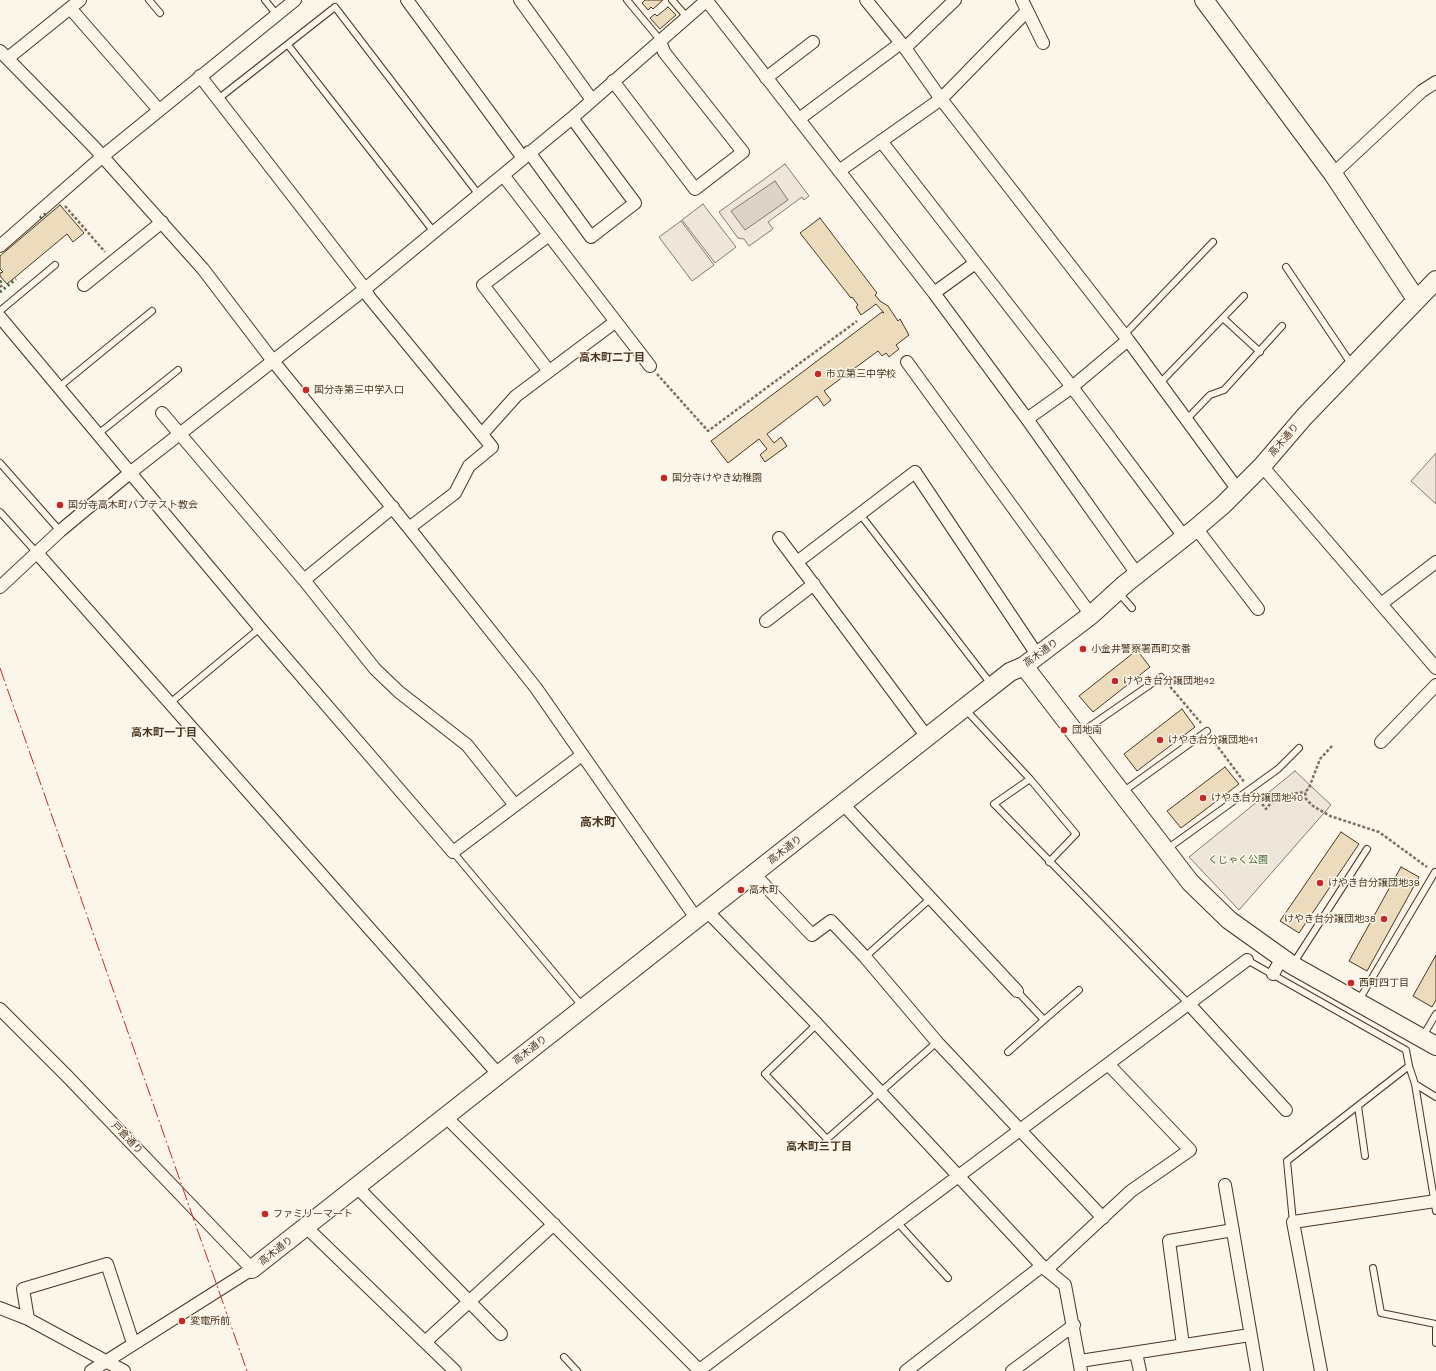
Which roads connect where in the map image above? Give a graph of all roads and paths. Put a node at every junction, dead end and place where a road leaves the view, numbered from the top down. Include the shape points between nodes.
1 (80, 0) edge
2 (148, 0) edge
3 (266, 0) edge
4 (295, 0) edge
5 (407, 0) edge
6 (520, 0) edge
7 (627, 0) edge
8 (672, 0) edge
9 (707, 0) edge
10 (866, 0) edge
11 (955, 0) edge
12 (1204, 0) edge
13 (1025, 5) edge
14 (70, 8) junction
15 (160, 14) dead end
16 (277, 14) junction
17 (687, 17) junction
18 (660, 41) junction
19 (813, 42) dead end
20 (1042, 43) dead end
21 (288, 44) junction
22 (903, 46) junction
23 (4, 54) edge
24 (200, 76) junction
25 (766, 78) junction
26 (614, 81) junction
27 (1436, 82) edge
28 (941, 98) junction
29 (218, 99) junction
30 (592, 100) junction
31 (159, 110) junction
32 (572, 118) junction
33 (799, 119) junction
34 (880, 141) junction
35 (526, 155) junction
36 (103, 156) junction
37 (839, 171) junction
38 (1332, 174) junction
39 (503, 175) junction
40 (479, 195) junction
41 (57, 196) junction
42 (162, 222) junction
43 (434, 232) junction
44 (549, 235) junction
45 (1213, 242) dead end
46 (0, 246) edge
47 (114, 261) junction
48 (974, 264) junction
49 (55, 265) dead end
50 (1286, 267) dead end
51 (4, 284) dead end
52 (1434, 284) edge
53 (84, 285) dead end
54 (0, 287) edge
55 (365, 289) junction
56 (934, 293) junction
57 (1244, 296) dead end
58 (1416, 299) junction
59 (0, 312) edge
60 (152, 312) dead end
61 (0, 317) edge
62 (1222, 318) junction
63 (857, 321) dead end
64 (615, 322) junction
65 (1282, 326) dead end
66 (1126, 338) junction
67 (1260, 352) junction
68 (273, 361) junction
69 (907, 362) dead end
70 (650, 366) joint
71 (1353, 366) junction
72 (178, 370) dead end
73 (548, 370) junction
74 (1160, 383) junction
75 (59, 387) junction
76 (1072, 388) junction
77 (162, 413) dead end
78 (1027, 419) junction
79 (1186, 420) junction
80 (179, 433) junction
81 (98, 434) junction
82 (482, 434) junction
83 (0, 463) edge
84 (1262, 466) junction
85 (131, 472) junction
86 (1238, 490) junction
87 (393, 507) junction
88 (0, 512) edge
89 (860, 514) junction
90 (409, 528) junction
91 (60, 532) junction
92 (1191, 533) junction
93 (779, 538) dead end
94 (37, 553) junction
95 (797, 562) junction
96 (1436, 562) edge
97 (1137, 574) junction
98 (304, 580) junction
99 (814, 584) junction
100 (0, 587) edge
101 (1117, 590) junction
102 (1381, 604) junction
103 (1132, 608) dead end
104 (1258, 609) dead end
105 (1091, 615) junction
106 (766, 620) dead end
107 (260, 628) junction
108 (1031, 661) junction
109 (1435, 664) edge
110 (1161, 677) dead end
111 (1436, 685) edge
112 (992, 686) junction
113 (170, 704) junction
114 (964, 708) junction
115 (1207, 731) dead end
116 (1078, 735) junction
117 (927, 737) junction
118 (1381, 742) dead end
119 (1332, 746) dead end
120 (1299, 748) dead end
121 (582, 754) junction
122 (1030, 779) junction
123 (1250, 789) junction
124 (1305, 792) junction
125 (1122, 793) junction
126 (514, 804) junction
127 (843, 804) junction
128 (1367, 849) dead end
129 (1166, 851) junction
130 (453, 852) junction
131 (1049, 862) junction
132 (1435, 872) joint
133 (754, 874) junction
134 (931, 898) junction
135 (701, 914) junction
136 (865, 957) junction
137 (1248, 960) joint
138 (1287, 962) junction
139 (1272, 974) junction
140 (1078, 990) dead end
141 (1017, 992) joint
142 (1358, 1002) junction
143 (1189, 1004) junction
144 (584, 1008) junction
145 (0, 1009) edge
146 (1436, 1014) edge
147 (1044, 1020) junction
148 (817, 1024) junction
149 (937, 1042) junction
150 (1429, 1042) edge
151 (1008, 1052) dead end
152 (1108, 1064) junction
153 (1409, 1066) junction
154 (498, 1075) junction
155 (1415, 1084) junction
156 (879, 1092) junction
157 (1436, 1097) edge
158 (1358, 1106) junction
159 (1286, 1110) dead end
160 (446, 1117) junction
161 (1020, 1130) junction
162 (1365, 1156) dead end
163 (957, 1177) junction
164 (1225, 1185) dead end
165 (356, 1187) junction
166 (1436, 1204) edge
167 (1103, 1218) junction
168 (898, 1222) junction
169 (1293, 1222) junction
170 (554, 1224) junction
171 (306, 1227) junction
172 (1233, 1230) junction
173 (1044, 1268) junction
174 (1373, 1268) dead end
175 (252, 1270) junction
176 (948, 1278) dead end
177 (469, 1302) junction
178 (0, 1308) edge
179 (28, 1319) junction
180 (1436, 1324) edge
181 (1074, 1325) junction
182 (1436, 1328) edge
183 (501, 1334) dead end
184 (1250, 1335) junction
185 (425, 1342) junction
186 (134, 1343) junction
187 (1436, 1343) edge
188 (1183, 1345) junction
189 (1136, 1353) junction
190 (564, 1357) dead end
191 (105, 1362) junction
192 (1080, 1366) edge
193 (93, 1370) edge
194 (124, 1371) edge
195 (455, 1371) edge
196 (577, 1371) edge
197 (699, 1371) edge
198 (906, 1371) edge
199 (1012, 1371) edge
200 (1140, 1371) edge
201 (1257, 1371) edge
202 (1321, 1371) edge

1 - 14 street
2 - 15 lane
3 - 16 lane
4 - 16 street
5 - 35 street
6 - 30 street
7 - 18 lane
8 - 17 lane
9 - 17 street
9 - 25 street
10 - 22 street
11 - 22 street
12 - 38 street
13 - 20 street
13 - 28 street
14 - 23 street
14 - 31 street
16 - 24 street
17 - 18 street
18 - 26 street
18 - 26 street via 664,52 743,152 695,189
19 - 25 street
21 - 29 lane
21 - 40 lane via 335,7
21 - 43 lane
22 - 28 street
22 - 33 street
23 - 36 street
24 - 29 street
24 - 31 street
25 - 33 street
26 - 30 street
27 - 38 street via 1422,91
28 - 34 street
28 - 66 street
29 - 55 street
30 - 32 street
31 - 36 street
32 - 35 street
32 - 35 street via 635,203 591,237
33 - 37 street
34 - 37 street
34 - 48 street
35 - 39 street
36 - 41 street
36 - 42 street
37 - 56 street
38 - 58 street
39 - 40 street
39 - 44 street
40 - 43 street
41 - 46 street
41 - 47 path
42 - 47 street
42 - 68 street via 203,269
43 - 55 street
44 - 64 street
44 - 73 street via 483,286
45 - 66 lane
47 - 53 street via 104,276
48 - 56 street
48 - 76 street
49 - 59 lane
50 - 71 lane
51 - 54 path
52 - 58 street, 高木通り
55 - 68 street
55 - 82 street
56 - 78 street
57 - 62 lane
58 - 71 street, 高木通り
60 - 75 lane
61 - 75 street
62 - 67 lane
62 - 74 lane
63 - 70 path via 708,432
64 - 70 street
64 - 73 street
65 - 67 lane
66 - 74 street
66 - 76 street
67 - 79 lane via 1224,390 1210,395
68 - 80 street
68 - 87 street
69 - 105 street
71 - 84 street, 高木通り
72 - 81 lane
73 - 82 street via 516,396
74 - 79 street
75 - 81 street
76 - 78 street
76 - 92 street
77 - 80 street
78 - 97 street
79 - 86 street
80 - 85 street
80 - 98 street
81 - 85 street
82 - 90 street via 492,447 469,466 454,493
83 - 91 lane
84 - 86 street, 高木通り
84 - 102 street
85 - 91 street
85 - 107 street
86 - 92 street, 高木通り
87 - 90 street
87 - 98 street
88 - 94 lane
89 - 95 street
89 - 108 street via 915,472
89 - 112 lane
90 - 121 street via 536,688
91 - 94 street
92 - 97 street, 高木通り
92 - 104 street
93 - 95 street
94 - 100 street
94 - 113 street
95 - 99 street
96 - 102 street
97 - 101 street, 高木通り
98 - 126 street via 375,669 398,692 467,745
99 - 106 street
99 - 117 street
101 - 103 lane
101 - 105 street, 高木通り
102 - 109 street
105 - 108 street, 高木通り
107 - 113 lane
107 - 130 street
108 - 112 street, 高木通り via 1010,672
108 - 116 street
110 - 116 lane
111 - 118 street
112 - 114 street, 高木通り
113 - 154 street
114 - 117 street, 高木通り
114 - 122 lane
115 - 125 lane
116 - 125 street
117 - 127 street, 高木通り
119 - 124 path via 1320,759
120 - 123 lane via 1278,769
121 - 126 street
121 - 135 street
122 - 131 lane via 1076,834
122 - 131 lane via 994,804
123 - 124 path via 1266,809 1271,803 1292,794
123 - 129 lane
124 - 132 path via 1306,799 1313,806 1330,816 1379,832
125 - 129 street
126 - 130 street
127 - 133 street, 高木通り
127 - 134 street
128 - 138 lane
129 - 138 street via 1190,882 1228,920
130 - 144 lane
131 - 143 lane
132 - 142 lane
133 - 135 street, 高木通り
133 - 136 street via 812,935 831,921
134 - 136 lane
134 - 141 street
135 - 144 street, 高木通り
135 - 148 street
136 - 149 street
137 - 139 lane
137 - 143 street
138 - 139 street
138 - 142 street
139 - 153 lane via 1406,1050
140 - 147 lane
141 - 147 lane
142 - 150 street
143 - 152 street
143 - 159 street
144 - 154 street, 高木通り
145 - 175 street, 戸倉通り
146 - 150 lane
147 - 151 lane
148 - 156 street
148 - 156 lane via 765,1074 827,1140
149 - 156 lane
149 - 161 street
152 - 161 street
152 - 167 street via 1190,1150 1131,1191
153 - 155 lane
153 - 158 lane
154 - 160 street, 高木通り
155 - 157 lane
155 - 166 lane
156 - 163 street
158 - 162 lane
158 - 169 lane via 1287,1161
160 - 165 street, 高木通り
160 - 170 street
161 - 163 street
161 - 167 street
163 - 168 street
163 - 173 street
164 - 172 street
165 - 171 street, 高木通り
165 - 177 street
166 - 169 street
167 - 173 street
168 - 176 lane
168 - 197 street
169 - 202 street
170 - 177 street
170 - 197 street
171 - 175 street, 高木通り
171 - 185 street
172 - 184 street
172 - 188 street via 1169,1241
173 - 181 street via 1065,1285
173 - 198 street
174 - 180 lane via 1381,1313
175 - 186 street, 高木通り
177 - 183 street
177 - 185 street
178 - 179 street
179 - 186 street via 22,1289 107,1264
179 - 191 street
181 - 192 street
181 - 199 street
182 - 187 lane
184 - 188 street
184 - 201 street
185 - 195 street
186 - 191 street, 高木通り
188 - 189 street
189 - 192 street
189 - 200 street
190 - 196 lane
191 - 193 street, 高木通り
191 - 194 street

